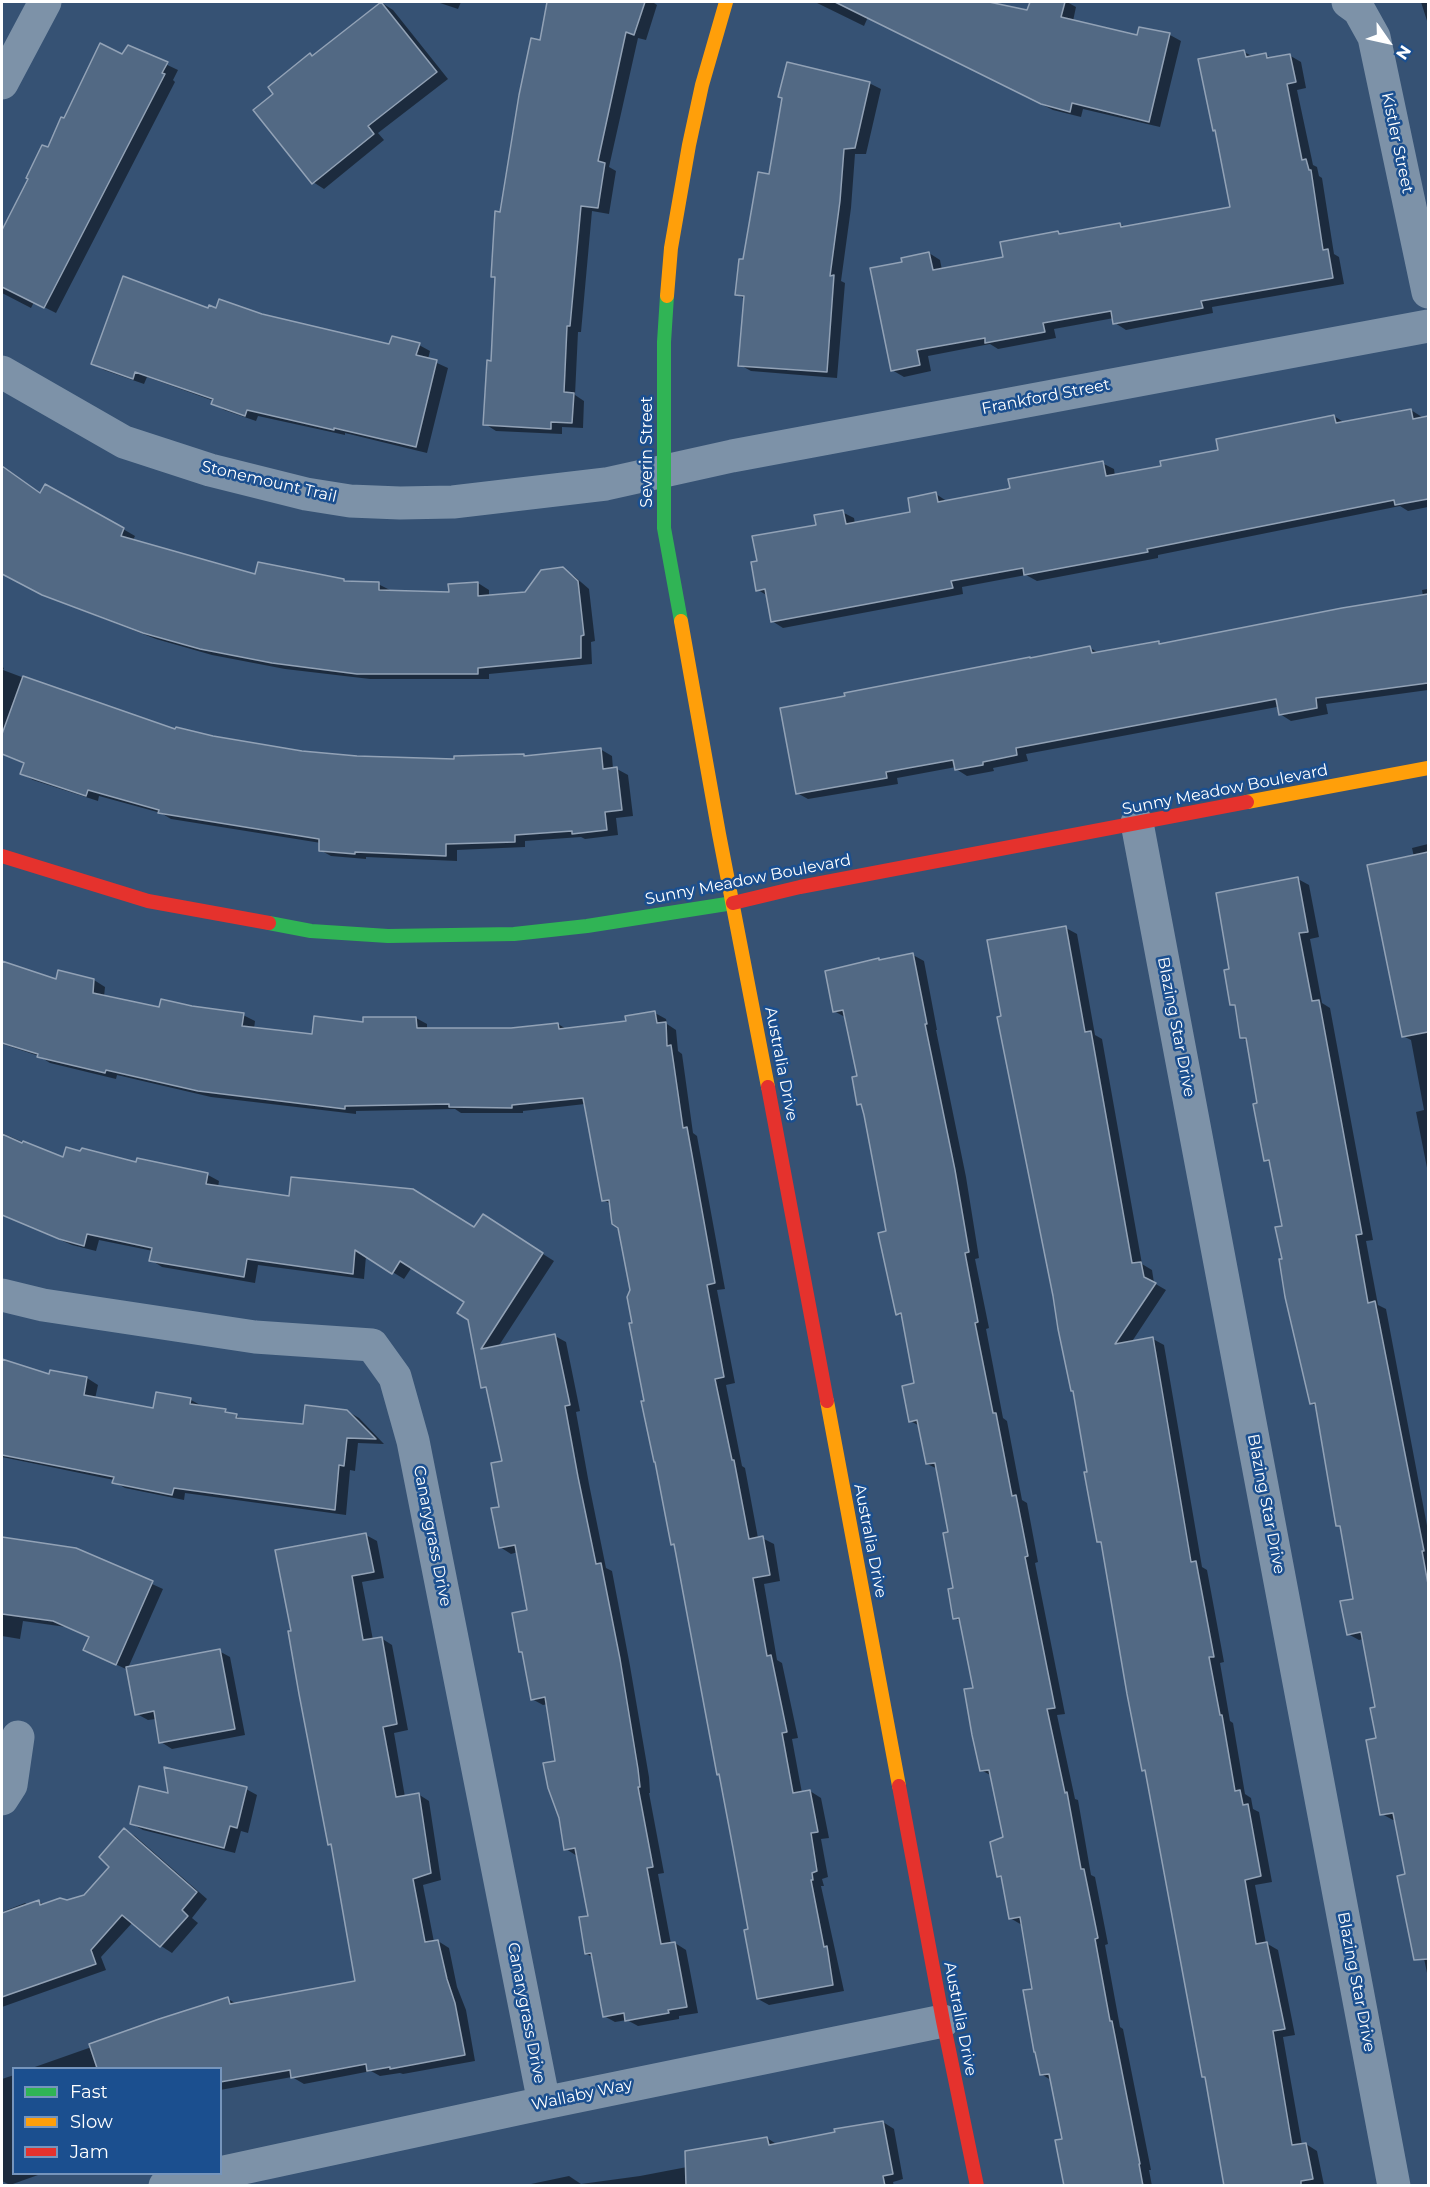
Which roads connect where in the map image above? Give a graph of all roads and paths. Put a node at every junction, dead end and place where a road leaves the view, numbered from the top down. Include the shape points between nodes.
1 (45, 2) edge
2 (726, 2) edge
3 (1348, 2) edge
4 (2, 83) edge
5 (1428, 292) edge
6 (1428, 326) edge
7 (2, 372) edge
8 (664, 471) junction
9 (1428, 768) edge
10 (1137, 823) junction
11 (2, 856) edge
12 (734, 903) junction
13 (2, 1295) edge
14 (18, 1737) dead end
15 (2, 1799) edge
16 (944, 2021) junction
17 (544, 2103) junction
18 (222, 2173) edge
19 (212, 2175) edge
20 (165, 2186) edge
21 (977, 2186) edge
22 (1394, 2186) edge

1 - 4 street
2 - 8 street, Severin Street via 702,85 671,248 664,342
3 - 5 street, Kistler Street via 1359,10 1374,36
6 - 8 street, Frankford Street
7 - 8 street, Stonemount Trail via 124,442 210,470 350,501 453,502 606,484
8 - 12 street, Severin Street via 664,528
9 - 10 street, Sunny Meadow Boulevard
10 - 12 street, Sunny Meadow Boulevard
10 - 22 street, Blazing Star Drive
11 - 12 street, Sunny Meadow Boulevard via 148,902 311,931 388,936 514,934
12 - 16 street, Australia Drive
13 - 17 street, Canarygrass Drive via 43,1305 255,1337 372,1346 395,1377 416,1452
14 - 15 street via 11,1785
16 - 17 street, Wallaby Way
16 - 21 street, Australia Drive
17 - 18 street, Wallaby Way
19 - 20 street, Wallaby Way

